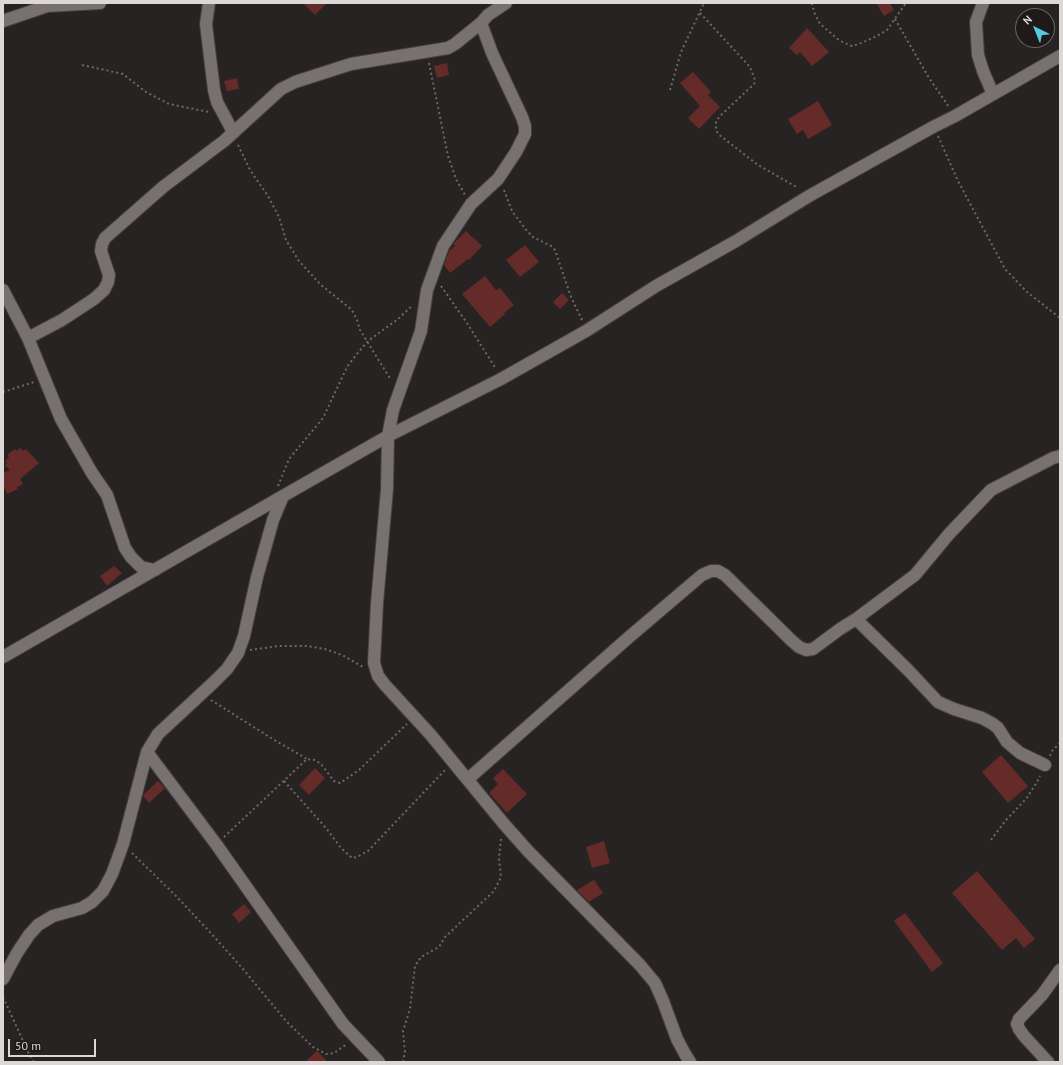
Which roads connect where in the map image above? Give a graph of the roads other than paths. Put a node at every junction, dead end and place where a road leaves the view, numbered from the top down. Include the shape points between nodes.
1 (100, 3) edge
2 (209, 3) edge
3 (506, 3) edge
4 (983, 3) edge
5 (3, 21) edge
6 (481, 23) junction
7 (1060, 56) edge
8 (993, 94) junction
9 (233, 133) junction
10 (3, 290) edge
11 (28, 338) junction
12 (388, 436) junction
13 (1060, 456) edge
14 (284, 496) junction
15 (155, 570) junction
16 (856, 620) junction
17 (3, 657) edge
18 (147, 752) junction
19 (1045, 766) road end
20 (468, 779) junction
21 (1060, 970) edge
22 (3, 980) edge
23 (379, 1062) edge
24 (690, 1062) edge
25 (1048, 1062) edge

1 - 5 street via 47,6
2 - 9 street via 206,24 211,73 217,102
3 - 6 street
4 - 8 street via 976,22 977,50
6 - 9 street via 448,48 352,64 295,82 270,98
6 - 12 street via 525,126 525,134 498,179 472,204 443,246 427,290 421,331 393,410
7 - 8 street
8 - 12 street via 809,196 656,286 586,331 501,379
9 - 11 street via 163,187 104,238 102,251 109,275 104,290 62,320
10 - 11 street
11 - 15 street via 61,419 107,495 128,552 141,567
12 - 14 street
12 - 20 street via 387,489 374,663 378,676 385,686
13 - 16 street via 991,490 915,575
14 - 15 street
14 - 18 street via 273,520 238,653 227,670 158,734
15 - 17 street
16 - 19 street via 938,702 993,724 1007,742 1020,753
16 - 20 street via 813,649 806,650 791,640 725,575 711,571 702,575 663,608
18 - 22 street via 123,844 103,891 82,908 53,916 38,925 17,953
18 - 23 street via 216,844 338,1018
20 - 24 street via 528,851 655,983
21 - 25 street via 1017,1024 1024,1036

